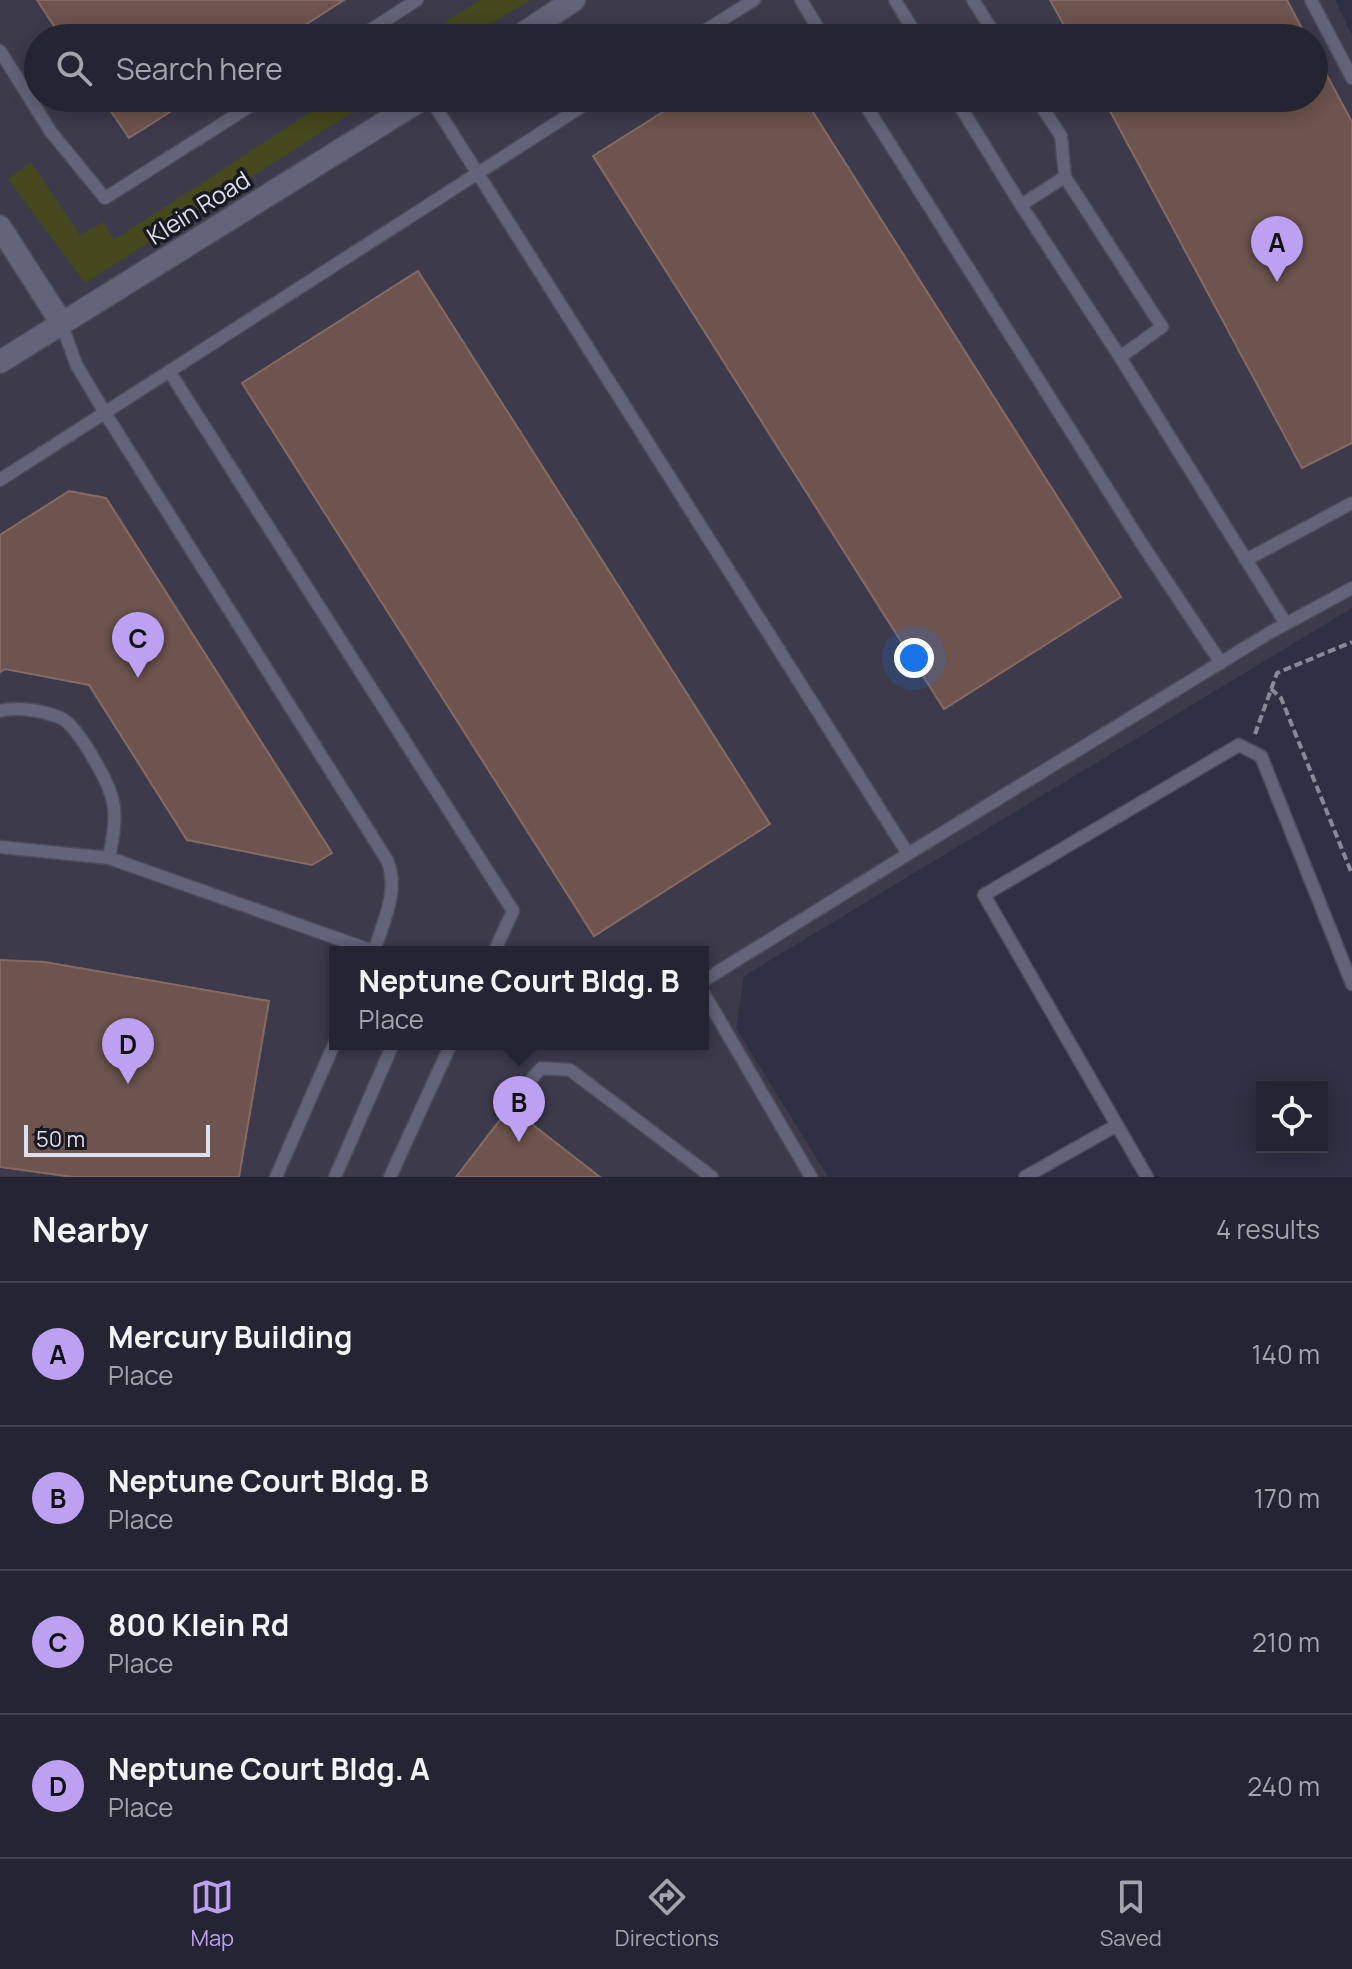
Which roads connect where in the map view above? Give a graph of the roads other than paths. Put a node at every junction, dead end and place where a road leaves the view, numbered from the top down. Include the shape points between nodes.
1 (417, 0) edge
2 (574, 0) edge
3 (754, 0) edge
4 (801, 0) edge
5 (895, 0) edge
6 (973, 0) edge
7 (1311, 0) edge
8 (380, 24) edge
9 (537, 24) edge
10 (715, 24) edge
11 (816, 24) edge
12 (910, 24) edge
13 (988, 24) edge
14 (1324, 24) edge
15 (1328, 32) edge
16 (0, 51) edge
17 (1352, 78) edge
18 (24, 89) edge
19 (38, 112) edge
20 (241, 112) edge
21 (404, 112) edge
22 (436, 112) edge
23 (572, 112) edge
24 (870, 112) edge
25 (964, 112) edge
26 (1045, 112) edge
27 (476, 172) junction
28 (1065, 177) junction
29 (1021, 205) junction
30 (0, 227) edge
31 (61, 322) junction
32 (1120, 357) junction
33 (0, 362) edge
34 (169, 371) junction
35 (105, 413) junction
36 (0, 480) edge
37 (1352, 503) edge
38 (1246, 560) junction
39 (1352, 588) edge
40 (1286, 624) junction
41 (1221, 663) junction
42 (0, 711) edge
43 (0, 847) edge
44 (908, 854) junction
45 (109, 858) junction
46 (358, 946) edge
47 (377, 946) edge
48 (497, 946) edge
49 (709, 977) edge
50 (1352, 984) edge
51 (709, 1002) edge
52 (332, 1050) edge
53 (390, 1050) edge
54 (448, 1050) edge
55 (520, 1093) dead end
56 (1117, 1125) junction
57 (276, 1177) edge
58 (335, 1177) edge
59 (390, 1177) edge
60 (712, 1177) edge
61 (811, 1177) edge
62 (1025, 1177) edge
63 (1147, 1177) edge

1 - 8 lane
2 - 9 street
3 - 10 lane
4 - 11 lane
5 - 12 lane
6 - 13 lane
7 - 14 lane
15 - 17 lane
16 - 18 lane
19 - 20 lane via 105,198
21 - 31 street, Klein Road
22 - 27 lane
23 - 27 lane
24 - 41 lane
25 - 29 lane
26 - 28 lane via 1061,136
27 - 34 lane
27 - 44 lane
28 - 29 lane
28 - 32 lane via 1162,327
29 - 32 lane
30 - 31 street
31 - 33 street, Klein Road
31 - 35 lane via 76,364
32 - 38 lane
34 - 35 lane
34 - 48 lane via 513,911
35 - 36 lane
35 - 47 lane via 387,860 393,889
37 - 38 lane
38 - 40 lane
39 - 40 lane
40 - 41 lane
41 - 44 lane
42 - 45 lane via 11,707 72,726 113,801
43 - 45 lane
44 - 49 lane
45 - 46 lane
50 - 56 lane via 1261,756 1239,745 984,895
51 - 61 lane
52 - 57 lane
53 - 58 lane
54 - 59 lane
55 - 60 lane via 541,1068 570,1070
56 - 62 lane
56 - 63 lane

